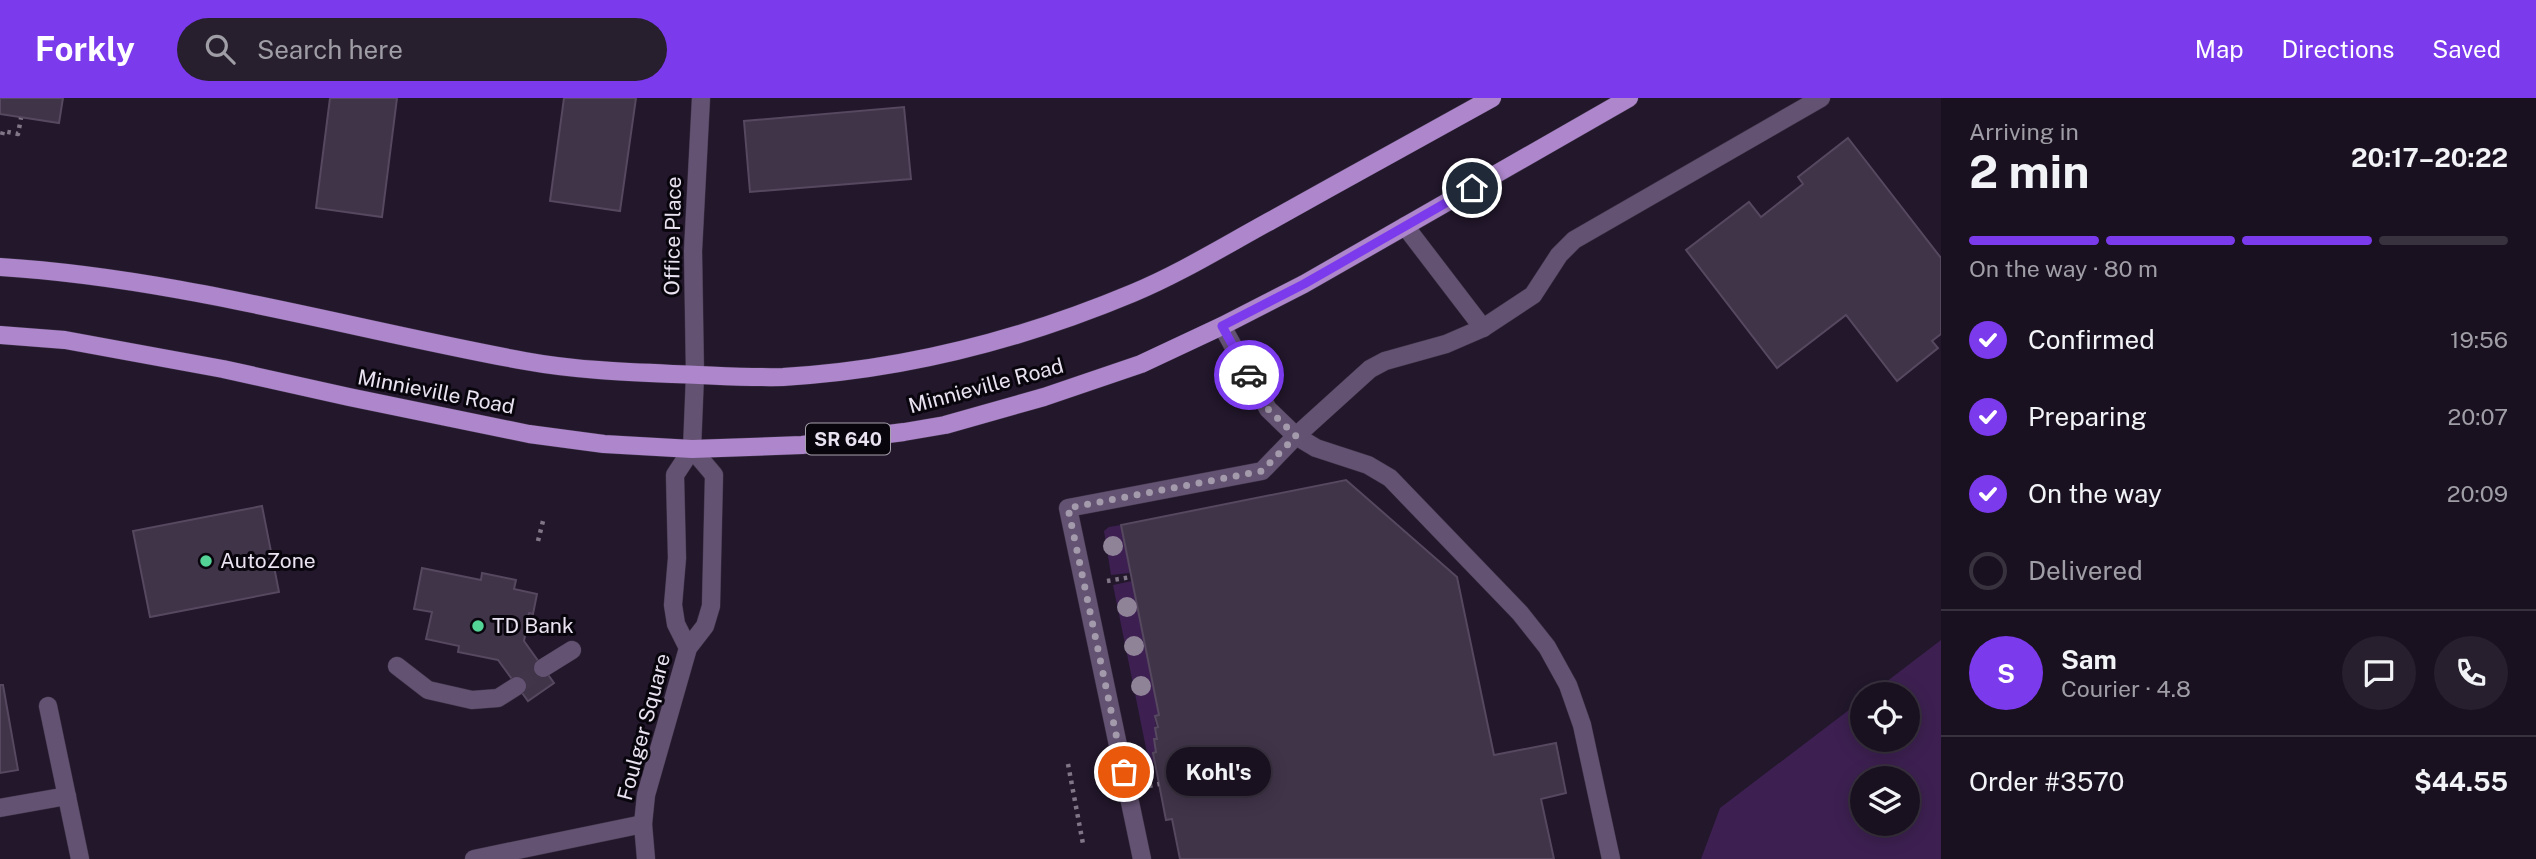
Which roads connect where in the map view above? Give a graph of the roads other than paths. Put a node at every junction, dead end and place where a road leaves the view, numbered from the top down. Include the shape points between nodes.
1 (701, 98) edge
2 (1492, 98) edge
3 (1629, 98) edge
4 (1821, 98) edge
5 (1405, 226) junction
6 (0, 267) edge
7 (1222, 326) junction
8 (1483, 328) junction
9 (0, 335) edge
10 (695, 375) junction
11 (1296, 436) junction
12 (692, 449) junction
13 (688, 648) junction
14 (572, 650) dead end
15 (397, 666) dead end
16 (543, 668) tunnel mouth
17 (517, 686) tunnel mouth
18 (48, 706) dead end
19 (67, 796) junction
20 (0, 808) edge
21 (643, 824) junction
22 (80, 859) edge
23 (474, 859) edge
24 (646, 859) edge
25 (1142, 859) edge
26 (1611, 859) edge

1 - 10 street, Office Place via 693,251
2 - 10 main road, Minnieville Road via 1193,264 1069,317 942,354 862,369 781,377
3 - 5 main road, Minnieville Road / SR 640
4 - 8 street via 1574,240 1533,295
5 - 7 main road, Minnieville Road / SR 640
5 - 8 street
6 - 10 main road, Minnieville Road via 152,284 528,362 607,372
7 - 11 street via 1268,409
7 - 12 main road, Minnieville Road / SR 640 via 1141,364 945,425 802,445
8 - 11 street via 1446,344 1385,360
9 - 12 main road, Minnieville Road / SR 640 via 65,340 223,369 529,434
10 - 12 street, Foulger Square
11 - 25 street via 1262,471 1068,508
11 - 26 street via 1390,478 1547,647 1568,685 1582,725
12 - 13 street, Foulger Square via 675,475 673,605
12 - 13 street, Foulger Square via 714,475 713,580 708,618
13 - 21 street, Foulger Square via 646,795
14 - 16 street
15 - 17 street via 428,690 472,701 498,698
18 - 19 street
19 - 20 street
19 - 22 street
21 - 23 street
21 - 24 street, Foulger Square

